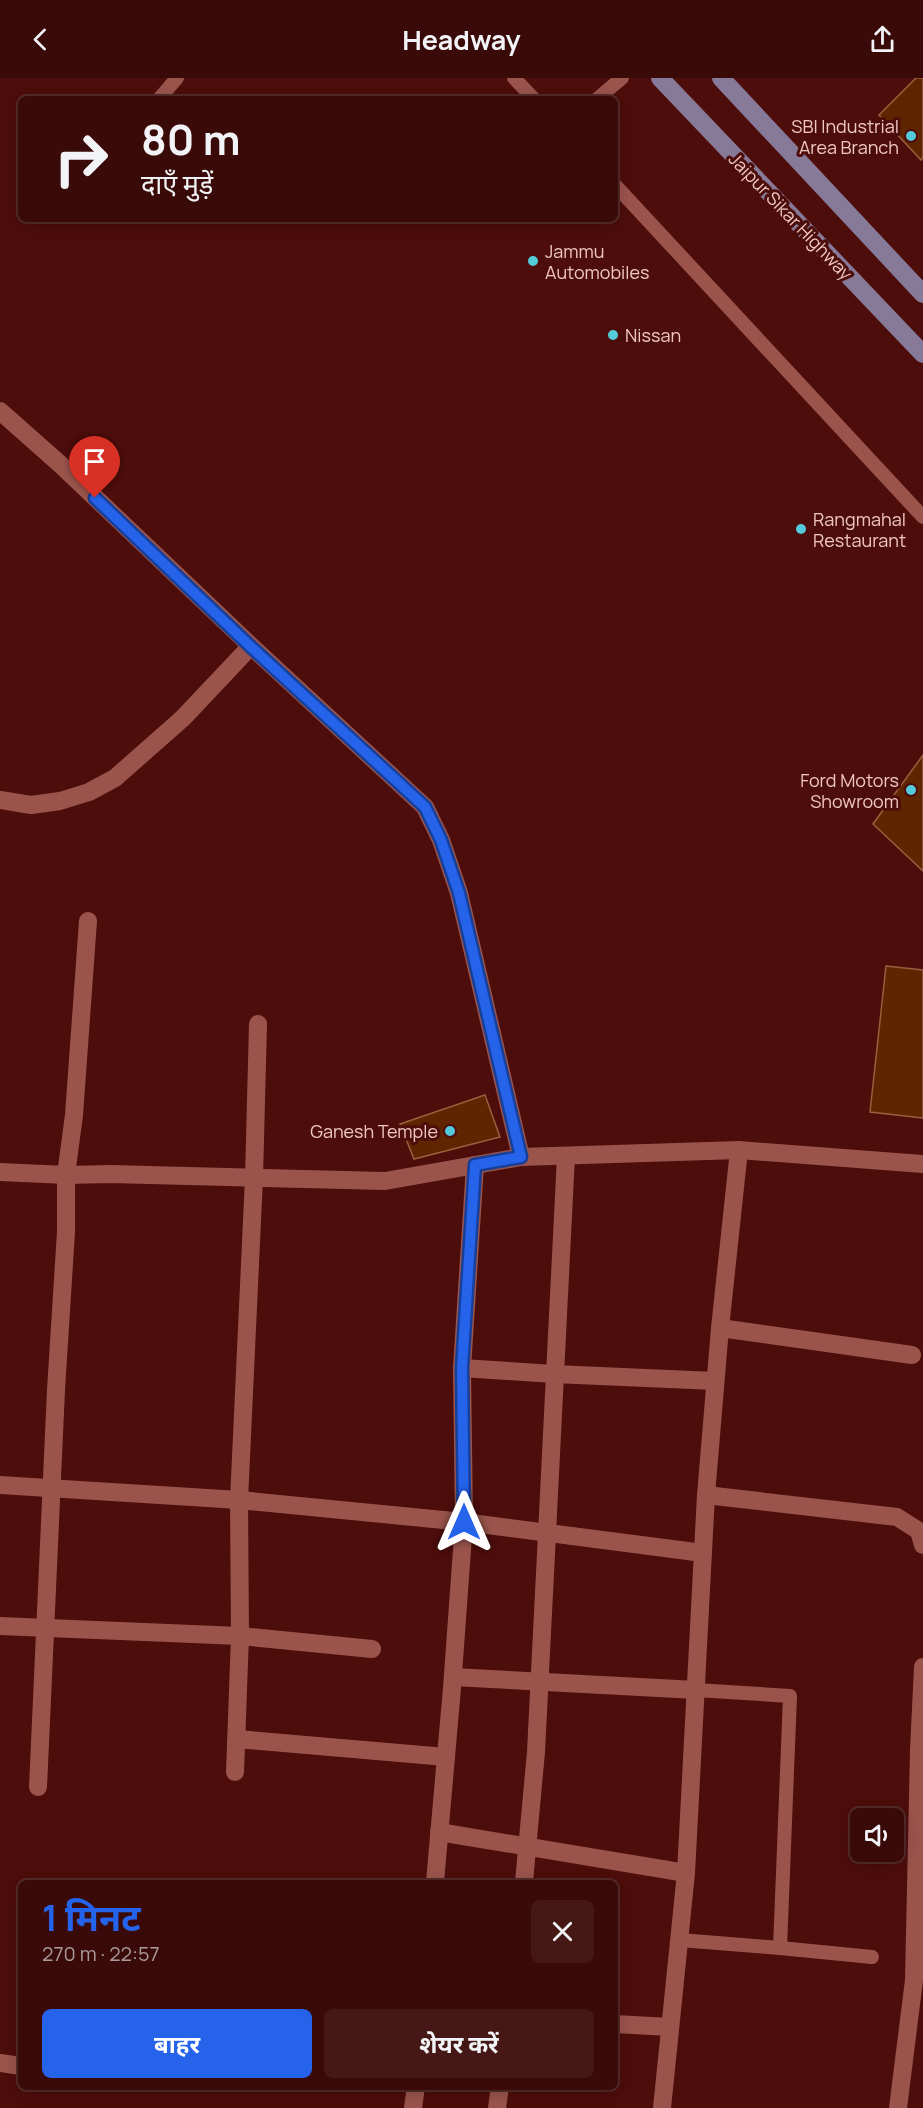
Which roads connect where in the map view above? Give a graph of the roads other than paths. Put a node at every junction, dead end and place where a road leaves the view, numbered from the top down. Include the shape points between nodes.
1 (177, 78) edge
2 (514, 78) edge
3 (621, 78) edge
4 (660, 78) edge
5 (721, 78) edge
6 (162, 96) edge
7 (531, 96) edge
8 (600, 96) edge
9 (618, 188) edge
10 (923, 294) edge
11 (923, 354) edge
12 (0, 411) edge
13 (923, 517) edge
14 (250, 646) junction
15 (0, 800) edge
16 (88, 921) dead end
17 (258, 1024) dead end
18 (739, 1150) junction
19 (566, 1156) junction
20 (521, 1157) junction
21 (923, 1164) edge
22 (475, 1165) junction
23 (0, 1172) edge
24 (66, 1175) junction
25 (254, 1178) junction
26 (720, 1329) junction
27 (912, 1355) dead end
28 (462, 1368) junction
29 (554, 1374) junction
30 (716, 1381) junction
31 (0, 1485) edge
32 (52, 1490) junction
33 (706, 1495) junction
34 (239, 1500) junction
35 (464, 1522) junction
36 (548, 1533) junction
37 (923, 1545) edge
38 (703, 1553) junction
39 (0, 1626) edge
40 (46, 1628) junction
41 (240, 1636) junction
42 (372, 1649) dead end
43 (923, 1667) edge
44 (453, 1677) junction
45 (540, 1682) junction
46 (696, 1690) junction
47 (237, 1739) junction
48 (446, 1757) junction
49 (235, 1772) dead end
50 (38, 1787) dead end
51 (439, 1832) junction
52 (528, 1847) junction
53 (686, 1873) junction
54 (435, 1880) edge
55 (524, 1880) edge
56 (680, 1940) junction
57 (780, 1948) junction
58 (872, 1957) dead end
59 (918, 1981) edge
60 (618, 2024) edge
61 (670, 2027) junction
62 (0, 2063) edge
63 (18, 2066) edge
64 (415, 2090) edge
65 (499, 2090) edge
66 (413, 2108) edge
67 (497, 2108) edge
68 (662, 2108) edge
69 (898, 2108) edge

1 - 6 lane
2 - 7 lane
3 - 8 lane
4 - 11 main road, Jaipur Sikar Highway
5 - 10 main road
9 - 13 lane
12 - 14 street
14 - 15 street via 183,718 115,778 90,792 60,801 31,804
14 - 20 street via 425,807 459,893
16 - 24 street
17 - 25 street
18 - 19 street
18 - 21 street
18 - 26 street
19 - 20 street
19 - 29 street
20 - 22 street
22 - 25 street via 385,1181
22 - 28 street
23 - 24 street
24 - 25 street
24 - 32 street
25 - 34 street
26 - 27 street
26 - 30 street
28 - 29 street
28 - 35 street
29 - 30 street
29 - 36 street
30 - 33 street
31 - 32 street
32 - 34 street
32 - 40 street
33 - 37 street via 897,1517 919,1531
33 - 38 street
34 - 35 street
34 - 41 street
35 - 36 street
35 - 44 street
36 - 38 street
36 - 45 street
38 - 46 street
39 - 40 street
40 - 41 street
40 - 50 street
41 - 42 street
41 - 47 street
43 - 59 street
44 - 45 street
44 - 48 street
45 - 46 street
45 - 52 street
46 - 53 street
46 - 57 lane via 790,1696
47 - 48 street
47 - 49 street
48 - 51 street
51 - 52 street
51 - 54 street
52 - 53 street
52 - 55 street
53 - 56 street
56 - 57 lane
56 - 61 street
57 - 58 lane
59 - 69 street
60 - 61 street
61 - 68 street
62 - 63 street
64 - 66 street
65 - 67 street

